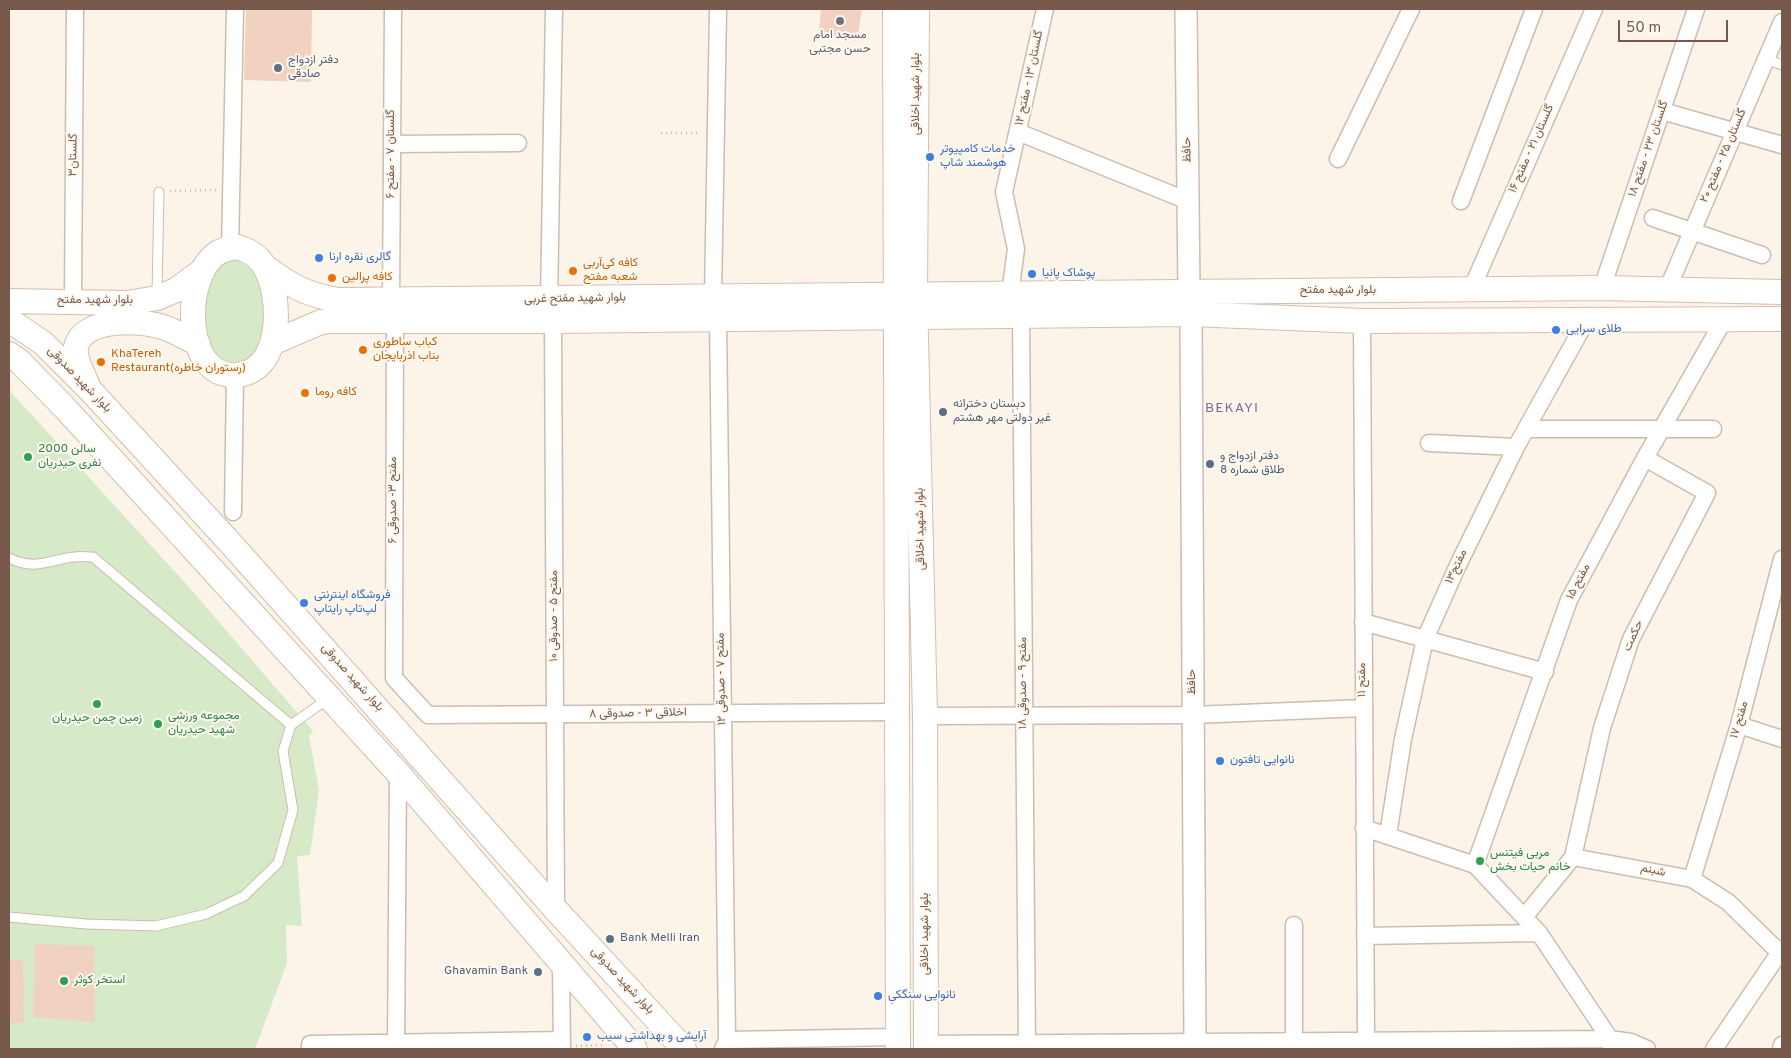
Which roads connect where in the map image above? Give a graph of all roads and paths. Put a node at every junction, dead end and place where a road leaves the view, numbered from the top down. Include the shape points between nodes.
1 (76, 9) edge
2 (234, 9) edge
3 (393, 9) edge
4 (554, 9) edge
5 (718, 9) edge
6 (895, 9) edge
7 (917, 9) edge
8 (1045, 9) edge
9 (1186, 9) edge
10 (1411, 9) edge
11 (1534, 9) edge
12 (1594, 9) edge
13 (1696, 9) edge
14 (1782, 22) edge
15 (1766, 60) junction
16 (1782, 65) edge
17 (1662, 111) junction
18 (1018, 132) junction
19 (1735, 132) junction
20 (660, 133) dead end
21 (716, 134) junction
22 (518, 143) dead end
23 (392, 144) junction
24 (1782, 145) edge
25 (1338, 158) dead end
26 (231, 189) junction
27 (159, 192) joint
28 (1188, 201) junction
29 (1461, 201) dead end
30 (1653, 218) dead end
31 (1692, 231) junction
32 (230, 248) junction
33 (1762, 255) dead end
34 (265, 267) junction
35 (202, 271) junction
36 (1602, 288) junction
37 (1471, 290) junction
38 (1666, 290) junction
39 (1782, 292) edge
40 (1010, 294) junction
41 (157, 298) junction
42 (73, 300) junction
43 (9, 301) edge
44 (1190, 303) junction
45 (905, 306) junction
46 (947, 306) junction
47 (715, 308) junction
48 (551, 310) junction
49 (393, 311) junction
50 (1021, 316) junction
51 (1725, 318) junction
52 (1782, 319) edge
53 (9, 320) edge
54 (1362, 321) junction
55 (1586, 321) junction
56 (272, 343) junction
57 (198, 344) junction
58 (9, 354) edge
59 (235, 375) junction
60 (90, 390) junction
61 (1663, 428) junction
62 (1526, 429) junction
63 (1713, 429) dead end
64 (1429, 443) dead end
65 (1516, 446) junction
66 (1645, 458) junction
67 (233, 512) dead end
68 (9, 558) edge
69 (1782, 559) edge
70 (1363, 622) junction
71 (1425, 639) junction
72 (1545, 672) junction
73 (394, 678) joint
74 (329, 698) junction
75 (1364, 708) junction
76 (898, 712) junction
77 (722, 713) junction
78 (555, 715) junction
79 (1193, 715) junction
80 (925, 716) junction
81 (1024, 716) junction
82 (291, 725) junction
83 (1739, 725) junction
84 (1782, 739) edge
85 (398, 773) junction
86 (1364, 828) junction
87 (1388, 835) junction
88 (1574, 858) junction
89 (1475, 865) junction
90 (1692, 878) junction
91 (556, 910) junction
92 (9, 916) edge
93 (1524, 916) junction
94 (1294, 925) dead end
95 (1539, 933) junction
96 (1365, 936) junction
97 (1782, 951) edge
98 (561, 964) junction
99 (1294, 1040) junction
100 (1366, 1040) junction
101 (898, 1043) edge
102 (792, 1044) edge
103 (1611, 1044) edge
104 (562, 1045) edge
105 (725, 1045) edge
106 (1195, 1045) edge
107 (1337, 1045) edge
108 (1782, 1045) edge
109 (396, 1046) edge
110 (632, 1046) edge
111 (1027, 1046) edge
112 (310, 1047) edge
113 (926, 1047) edge
114 (684, 1049) edge
115 (1647, 1049) edge
116 (1714, 1049) edge
117 (1781, 1049) edge

1 - 42 street, گلستان۳
2 - 26 street
3 - 23 street, گلستان ۷ - مفتح ۶
4 - 48 street, مفتح ۵ - صدوقی ۱۰
5 - 21 street, مفتح ۷ - صدوقی ۱۲
6 - 45 main road, بلوار شهید اخلاقی
7 - 45 main road, بلوار شهید اخلاقی
8 - 18 street, گلستان ۱۳ - مفتح ۱۲
9 - 28 street, حافظ
10 - 25 street
11 - 29 street
12 - 37 street, گلستان ۲۱ - مفتح ۱۶
13 - 17 street, گلستان ۲۳ - مفتح ۱۸
14 - 15 street, گلستان ۲۵ - مفتح ۲۰
15 - 16 lane
15 - 19 street, گلستان ۲۵ - مفتح ۲۰
17 - 19 street
17 - 36 street, گلستان ۲۳ - مفتح ۱۸
18 - 28 street
18 - 40 street, گلستان ۱۳ - مفتح ۱۲ via 1004,192 1016,249
19 - 24 street
19 - 31 street, گلستان ۲۵ - مفتح ۲۰
20 - 21 path
21 - 47 street, مفتح ۷ - صدوقی ۱۲
22 - 23 street
23 - 49 street, گلستان ۷ - مفتح ۶
26 - 27 path
26 - 32 street
27 - 41 lane
28 - 44 street, حافظ
30 - 31 street
31 - 33 street
31 - 38 street, گلستان ۲۵ - مفتح ۲۰
32 - 34 main road via 249,251
32 - 35 main road via 220,251
34 - 49 main road, بلوار شهید مفتح غربی via 295,288 317,297
34 - 56 main road via 274,289 276,311
35 - 41 main road, بلوار شهید مفتح via 176,290
35 - 57 main road via 193,301 193,323
36 - 37 main road, بلوار شهید مفتح
36 - 38 main road, بلوار شهید مفتح
37 - 44 main road, بلوار شهید مفتح
38 - 39 main road, بلوار شهید مفتح
40 - 44 main road, بلوار شهید مفتح
40 - 46 main road, بلوار شهید مفتح
41 - 42 main road, بلوار شهید مفتح via 127,303
42 - 43 main road, بلوار شهید مفتح
44 - 50 main road, بلوار شهید مفتح
44 - 54 main road, بلوار شهید مفتح
44 - 79 street, حافظ
45 - 46 main road, بلوار شهید مفتح
45 - 47 main road, بلوار شهید مفتح غربی
45 - 76 main road, بلوار شهید اخلاقی
45 - 80 main road, بلوار شهید اخلاقی
46 - 50 main road, بلوار شهید مفتح
47 - 48 main road, بلوار شهید مفتح غربی
47 - 77 street, مفتح ۷ - صدوقی ۱۲
48 - 49 main road, بلوار شهید مفتح غربی
48 - 78 street, مفتح ۵ - صدوقی ۱۰
49 - 56 main road, بلوار شهید مفتح غربی via 321,322
49 - 73 street, مفتح ۳- صدوقی ۶
50 - 81 street, مفتح ۹ - صدوقی ۱۸
51 - 52 main road, بلوار شهید مفتح
51 - 55 main road, بلوار شهید مفتح
51 - 61 street, مفتح ۱۵
53 - 60 main road, بلوار شهید صدوقی via 43,343
54 - 55 main road, بلوار شهید مفتح
54 - 70 street, مفتح ۱۱
55 - 62 street, مفتح۱۳
56 - 59 main road via 257,366
57 - 59 main road via 214,367 220,372
57 - 60 main road, بلوار شهید مفتح via 162,327 125,323 97,326 85,332 76,347 77,360
58 - 74 main road via 64,407
59 - 67 street
60 - 91 main road, بلوار شهید صدوقی via 385,715
61 - 62 street
61 - 63 street
61 - 66 street, مفتح ۱۵
62 - 65 street, مفتح۱۳
64 - 65 street
65 - 71 street, مفتح۱۳
66 - 72 street, مفتح ۱۵ via 1569,600
66 - 88 street, حکمت via 1707,493 1631,639 1602,728
68 - 82 lane via 20,563 44,565 74,557 93,557
69 - 83 street, مفتح ۱۷
70 - 71 street
70 - 75 street, مفتح ۱۱
71 - 72 street
71 - 87 street, مفتح۱۳ via 1403,740
72 - 89 street, مفتح ۱۵
73 - 78 street, اخلاقی ۳ - صدوقی ۸ via 428,715
74 - 82 lane
74 - 85 main road
75 - 79 street
75 - 86 street, مفتح ۱۱
76 - 77 street, اخلاقی ۳ - صدوقی ۸
76 - 101 main road, بلوار شهید اخلاقی
77 - 78 street, اخلاقی ۳ - صدوقی ۸
77 - 105 street, مفتح ۷ - صدوقی ۱۲
78 - 91 street, مفتح ۵ - صدوقی ۱۰
79 - 81 street
79 - 106 street, حافظ
80 - 81 street
80 - 113 main road, بلوار شهید اخلاقی
81 - 111 street, مفتح ۹ - صدوقی ۱۸
82 - 92 lane via 283,750 293,810 278,863 244,896 206,914 156,926 86,924
83 - 84 street
83 - 90 street, مفتح ۱۷
85 - 98 main road
85 - 109 street
86 - 87 street
86 - 96 street, مفتح ۱۱
87 - 89 street
88 - 90 street, شبنم
88 - 93 street
89 - 93 street
90 - 97 street, شبنم via 1728,902
91 - 114 main road, بلوار شهید صدوقی
93 - 95 street
94 - 99 street
95 - 96 street
95 - 103 street
96 - 100 street, مفتح ۱۱
97 - 116 street
98 - 104 street
98 - 110 main road
99 - 106 street
99 - 107 street
100 - 103 street
100 - 107 street
101 - 102 street
102 - 105 street
103 - 115 street via 1631,1042
104 - 109 street
104 - 110 path
106 - 111 street
108 - 117 street
109 - 112 street
111 - 113 street

